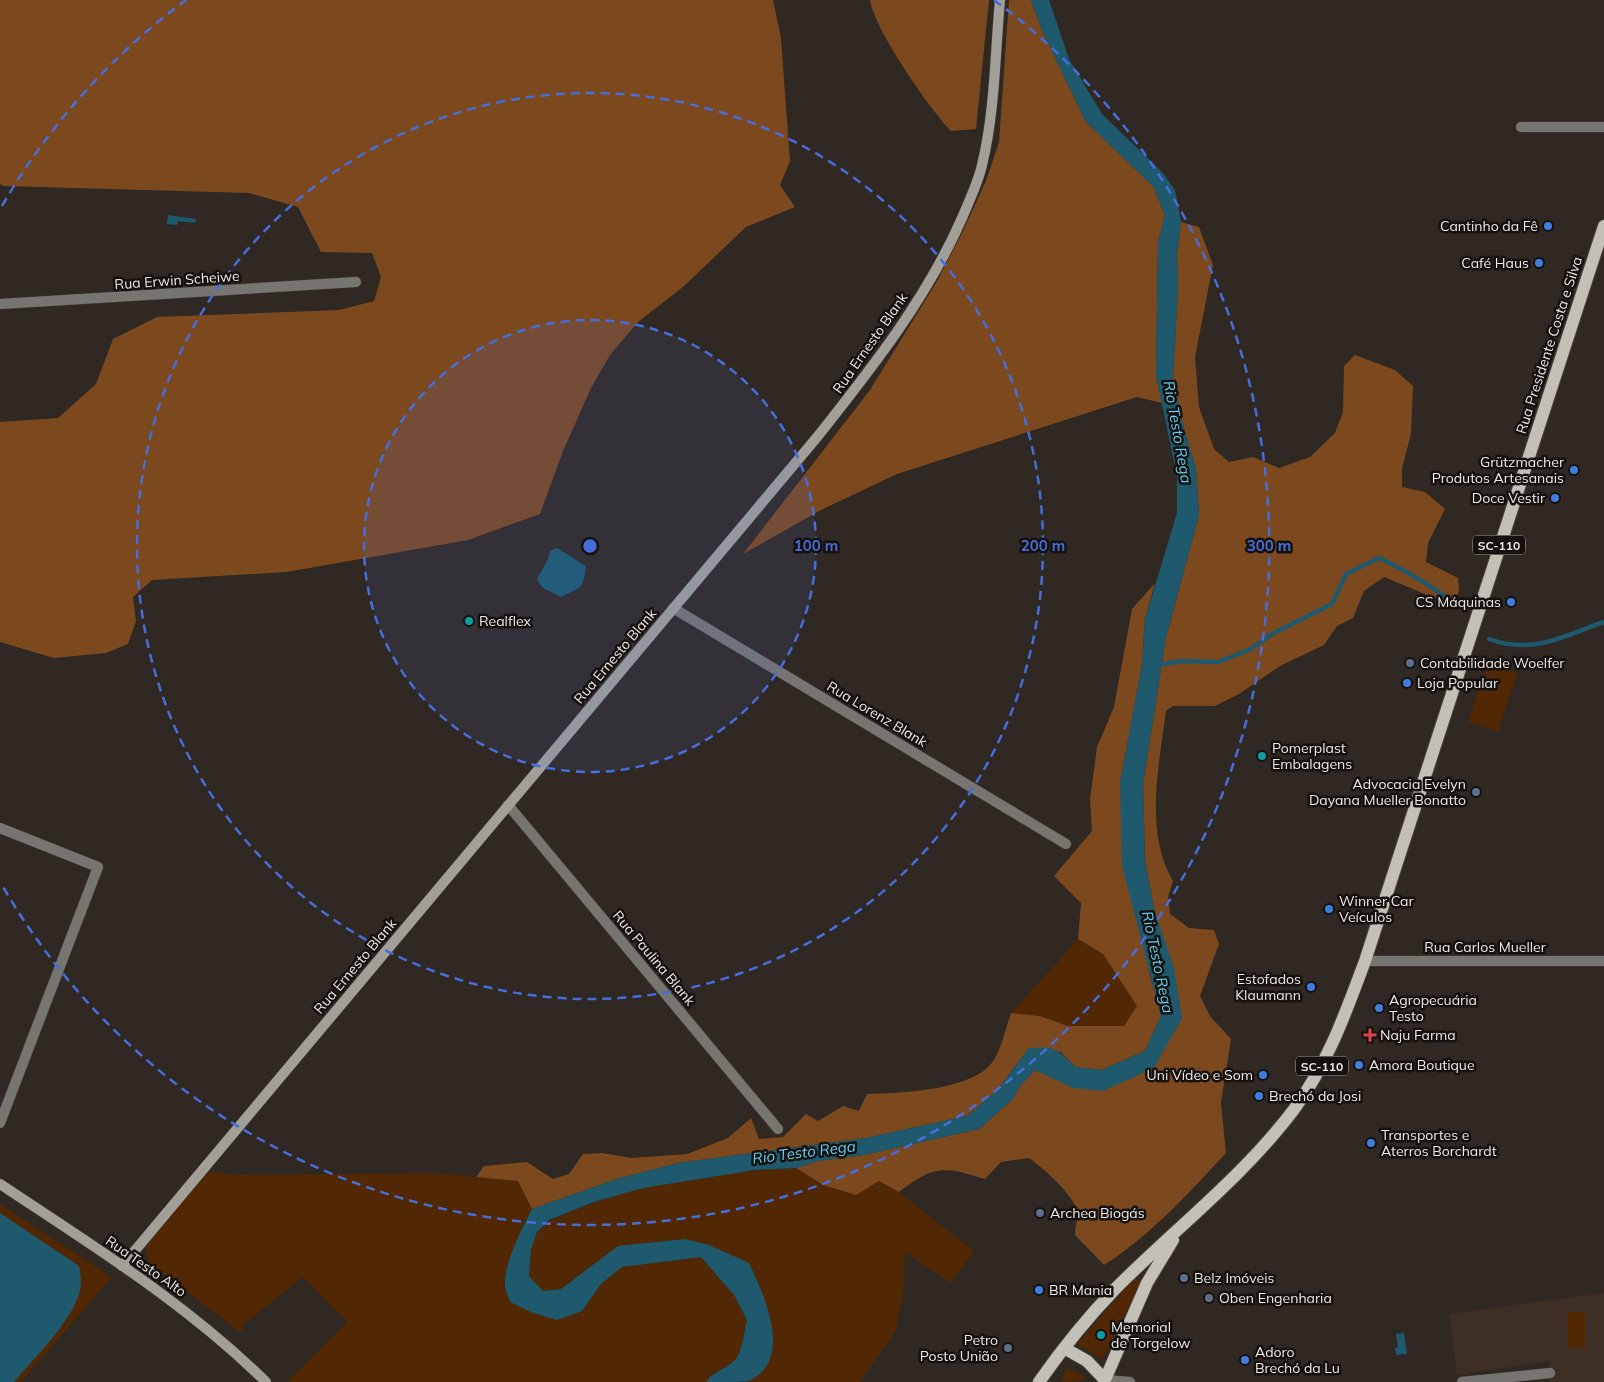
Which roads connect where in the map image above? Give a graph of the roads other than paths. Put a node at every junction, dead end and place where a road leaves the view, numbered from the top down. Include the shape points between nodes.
1 (1000, 0) edge
2 (1521, 127) dead end
3 (1604, 127) edge
4 (1604, 226) edge
5 (356, 282) dead end
6 (0, 304) edge
7 (673, 608) junction
8 (508, 805) junction
9 (0, 828) edge
10 (1066, 844) dead end
11 (1604, 960) edge
12 (1365, 961) junction
13 (0, 1123) edge
14 (778, 1129) dead end
15 (0, 1184) edge
16 (1181, 1227) junction
17 (122, 1266) junction
18 (1064, 1348) junction
19 (1550, 1373) dead end
20 (1105, 1381) edge
21 (266, 1382) edge
22 (1040, 1382) edge
23 (1130, 1382) edge
24 (1462, 1382) edge

1 - 7 street, Rua Ernesto Blank via 982,167 935,272 848,399
2 - 3 street
4 - 12 main road, Rua Presidente Costa e Silva / SC-110
5 - 6 street, Rua Erwin Scheiwe
7 - 8 street, Rua Ernesto Blank
7 - 10 street, Rua Lorenz Blank
8 - 14 street, Rua Paulina Blank
8 - 17 street, Rua Ernesto Blank
9 - 13 street via 98,867
11 - 12 street, Rua Carlos Mueller
12 - 16 main road, Rua Presidente Costa e Silva / SC-110 via 1335,1040 1295,1108 1263,1146
15 - 17 street, Rua Testo Alto
16 - 18 main road, Rua Presidente Costa e Silva / SC-110 via 1116,1289
16 - 20 main road, Rua Presidente Costa e Silva / SC-110 via 1147,1283
17 - 21 street, Rua Testo Alto via 207,1327
18 - 20 main road via 1087,1361
18 - 22 main road, Rua Presidente Costa e Silva / SC-110
19 - 24 street
20 - 23 street

